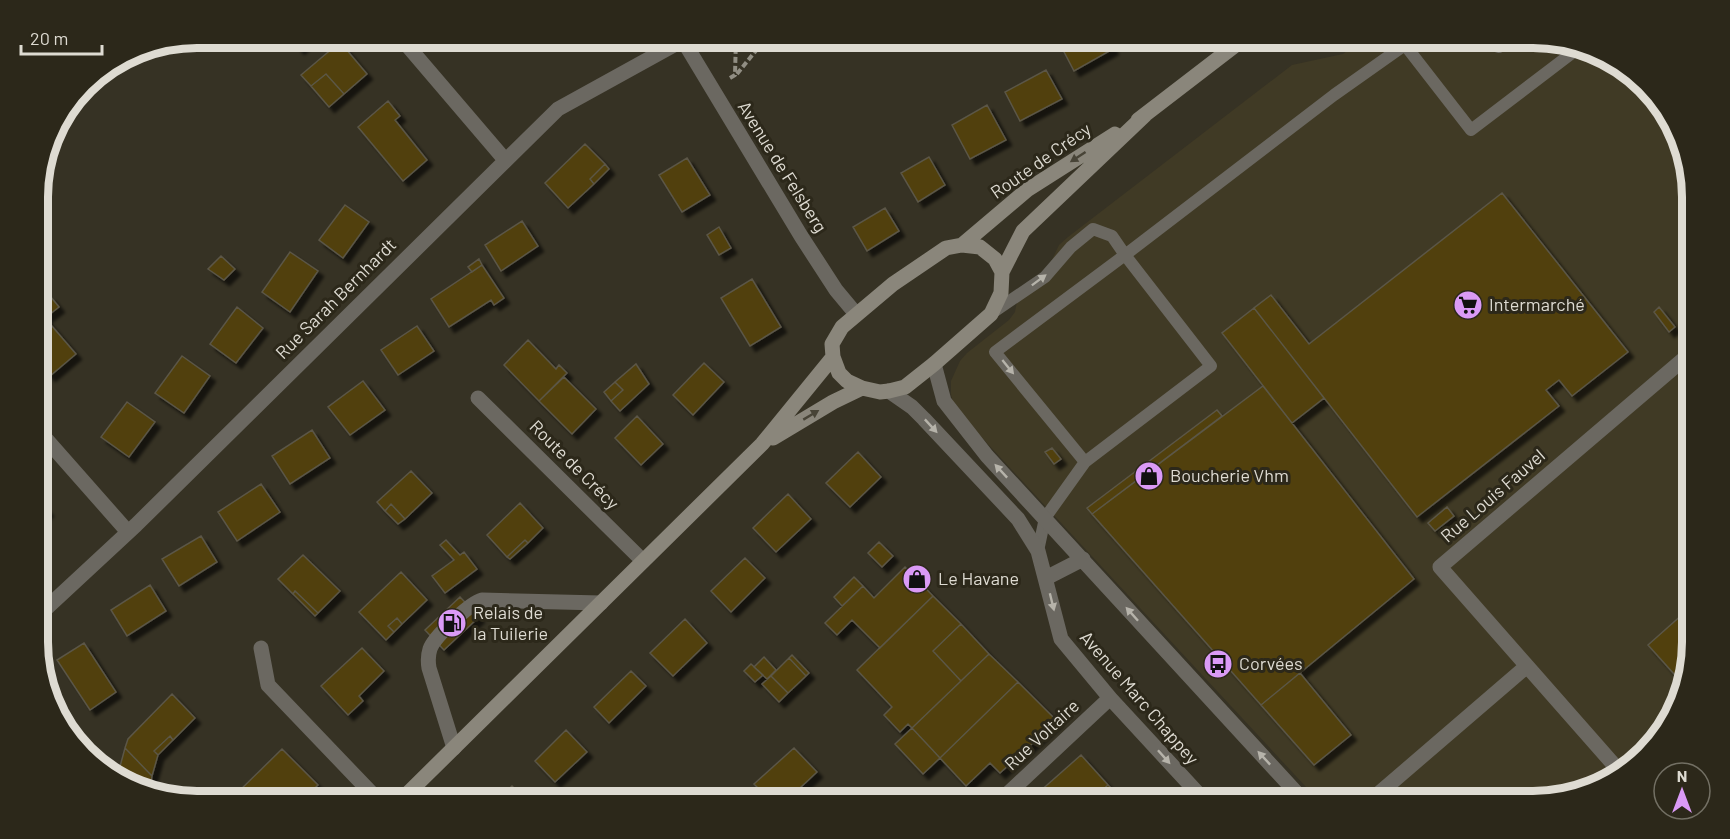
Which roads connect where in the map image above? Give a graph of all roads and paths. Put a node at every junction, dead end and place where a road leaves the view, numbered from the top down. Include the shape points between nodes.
1 (409, 48) edge
2 (666, 48) edge
3 (687, 48) edge
4 (736, 48) edge
5 (758, 48) edge
6 (1233, 48) edge
7 (1401, 48) edge
8 (1407, 48) edge
9 (1571, 53) edge
10 (735, 75) junction
11 (711, 89) junction
12 (1145, 115) junction
13 (505, 160) junction
14 (962, 245) junction
15 (1125, 255) junction
16 (1002, 272) junction
17 (856, 314) junction
18 (991, 314) junction
19 (833, 357) junction
20 (1682, 361) edge
21 (934, 364) junction
22 (861, 388) junction
23 (889, 391) junction
24 (478, 398) dead end
25 (48, 441) edge
26 (762, 444) junction
27 (1085, 462) junction
28 (1045, 518) junction
29 (128, 532) junction
30 (1038, 551) junction
31 (1083, 559) junction
32 (643, 561) junction
33 (1046, 578) junction
34 (601, 603) junction
35 (48, 607) edge
36 (261, 648) dead end
37 (1527, 666) junction
38 (1110, 699) junction
39 (454, 748) junction
40 (1615, 766) edge
41 (369, 791) edge
42 (410, 791) edge
43 (1011, 791) edge
44 (1196, 791) edge
45 (1295, 791) edge
46 (1382, 791) edge

1 - 13 street
2 - 13 street, Rue Sarah Bernhardt via 558,109
3 - 11 street, Avenue de Felsberg
4 - 10 path
5 - 10 path
6 - 12 main road, Route de Crécy
7 - 15 lane
8 - 9 lane via 1471,130
10 - 11 path
11 - 17 street, Avenue de Felsberg via 801,236
12 -> 14 main road, Route de Crécy via 1027,190
12 - 16 main road, Route de Crécy via 1023,231
13 - 29 street, Rue Sarah Bernhardt
14 - 16 main road via 980,247 995,259
14 - 17 main road, Route de Crécy via 946,248
18 -> 15 lane via 1045,277 1093,229 1112,236
15 - 27 lane via 1211,366
15 -> 27 lane via 995,352
16 - 18 main road, Route de Crécy via 1001,293
17 - 19 main road, Route de Crécy via 832,344
18 - 21 main road, Route de Crécy
19 - 22 main road via 839,373
19 - 26 main road, Route de Crécy
20 - 37 street, Rue Louis Fauvel via 1440,567
21 - 23 main road, Route de Crécy via 905,387
28 -> 21 street via 987,456 944,401
22 - 23 main road
26 -> 22 main road, Route de Crécy
23 -> 30 street, Avenue Marc Chappey via 924,418 1018,519
24 - 32 street, Route de Crécy
25 - 29 street
26 - 32 main road, Route de Crécy
27 - 28 lane
28 - 30 lane
28 - 31 street
29 - 35 street, Rue Sarah Bernhardt
30 - 33 street, Avenue Marc Chappey
31 - 33 street
45 -> 31 street
32 - 34 main road, Route de Crécy
33 -> 38 street, Avenue Marc Chappey via 1061,639
34 - 39 main road, Route de Crécy
34 - 39 street via 482,600 435,640 429,668
36 - 41 street via 268,685
37 - 40 street
37 - 46 street
38 - 43 street, Rue Voltaire
38 -> 44 street, Avenue Marc Chappey
39 - 42 main road, Route de Crécy

